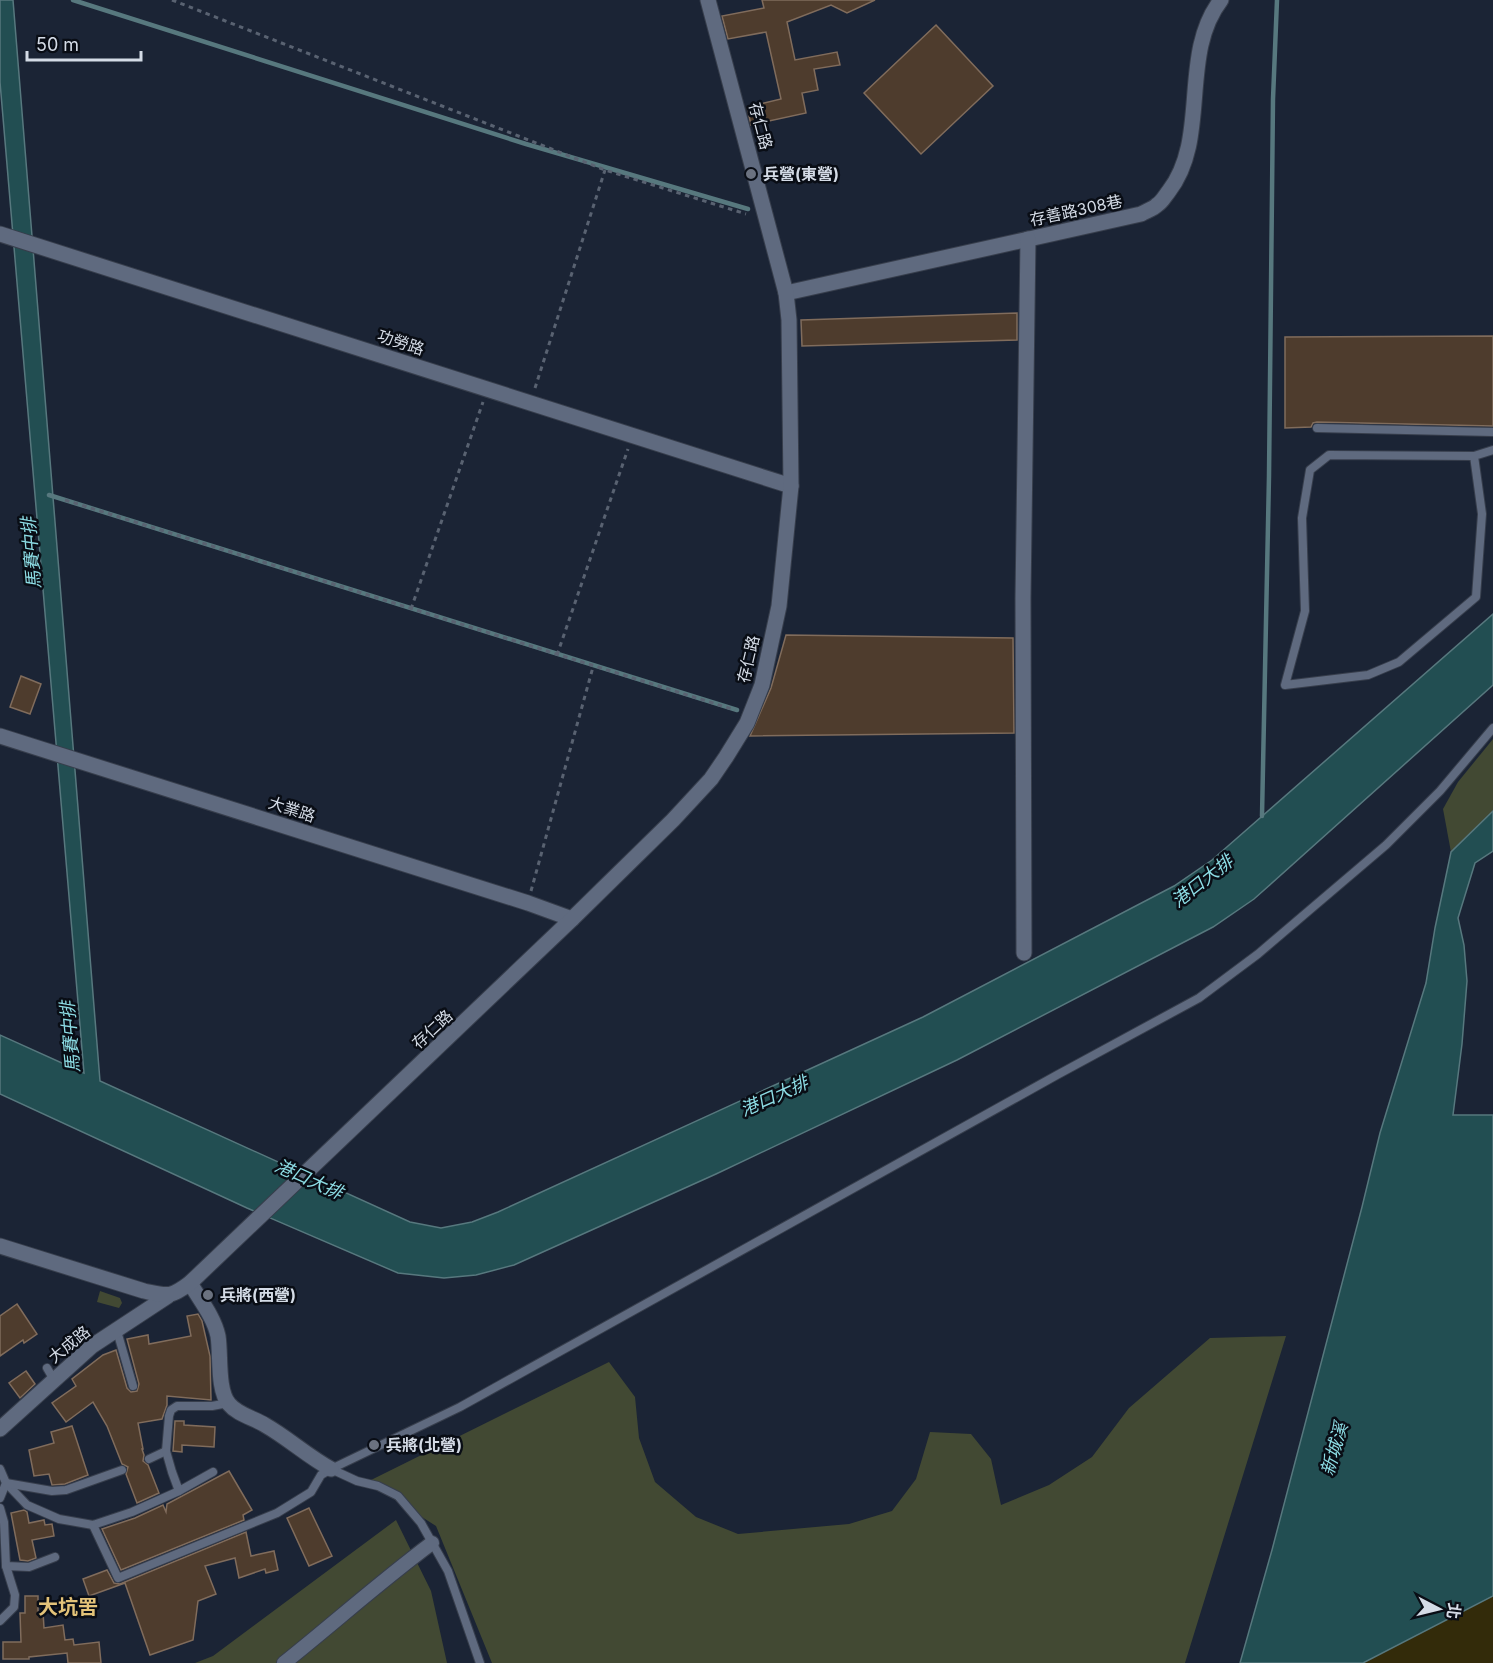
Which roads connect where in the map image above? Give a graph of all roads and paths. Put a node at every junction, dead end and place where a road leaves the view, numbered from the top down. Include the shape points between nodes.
1 (172, 0) edge
2 (708, 0) edge
3 (1221, 0) edge
4 (604, 170) junction
5 (746, 214) dead end
6 (0, 234) edge
7 (1028, 238) junction
8 (786, 293) junction
9 (488, 388) junction
10 (531, 403) junction
11 (1317, 428) dead end
12 (1493, 432) edge
13 (633, 436) junction
14 (1493, 450) edge
15 (1474, 456) junction
16 (791, 486) junction
17 (65, 500) dead end
18 (411, 609) junction
19 (557, 655) junction
20 (593, 667) junction
21 (735, 710) dead end
22 (1493, 728) edge
23 (0, 736) edge
24 (528, 903) junction
25 (572, 919) junction
26 (1024, 953) dead end
27 (0, 1246) edge
28 (190, 1283) junction
29 (168, 1296) junction
30 (117, 1331) junction
31 (133, 1386) dead end
32 (228, 1404) junction
33 (1, 1426) edge
34 (166, 1451) junction
35 (149, 1459) dead end
36 (0, 1469) edge
37 (331, 1469) junction
38 (122, 1470) dead end
39 (213, 1472) dead end
40 (6, 1483) junction
41 (179, 1491) junction
42 (0, 1498) edge
43 (0, 1508) edge
44 (93, 1525) junction
45 (432, 1543) junction
46 (55, 1557) dead end
47 (6, 1566) junction
48 (0, 1621) edge
49 (284, 1663) edge
50 (480, 1663) edge

1 - 4 path
2 - 8 street, 存仁路
3 - 7 street, 存善路308巷 via 1206,25 1200,46 1187,156 1174,185 1158,205 1141,214
4 - 5 path
4 - 10 path
6 - 9 street, 功勞路
7 - 8 street, 存善路308巷
7 - 26 street
8 - 16 street, 存仁路
9 - 10 street, 功勞路
9 - 18 path
10 - 13 street, 功勞路
11 - 12 lane
13 - 16 street, 功勞路
13 - 19 path
14 - 15 lane
15 - 15 lane via 1329,455 1310,470 1302,518 1305,611 1285,685 1368,675 1399,662 1476,597 1482,514
16 - 25 street, 存仁路 via 779,606 762,685 747,723 711,779
17 - 18 path
18 - 19 path
19 - 20 path
20 - 21 path
20 - 24 path
22 - 37 lane via 1440,791 1386,845 1258,954 1199,998 460,1407
23 - 24 street, 大業路
24 - 25 street, 大業路
25 - 28 street, 存仁路
27 - 29 street
28 - 29 street
28 - 32 street via 218,1337
29 - 30 street, 大成路
30 - 31 lane
30 - 33 street, 大成路 via 92,1346
32 - 34 lane via 177,1406 171,1410
32 - 37 street
34 - 35 lane
34 - 41 lane
36 - 40 lane
37 - 44 lane via 321,1475 311,1492 277,1513 118,1578
37 - 45 lane via 398,1496
38 - 40 lane via 66,1490
39 - 41 lane
40 - 42 lane
40 - 44 lane via 27,1505 59,1519
41 - 44 lane
43 - 47 lane
45 - 49 street
45 - 50 lane via 448,1571
46 - 47 lane via 29,1567
47 - 48 lane via 15,1595 14,1607

